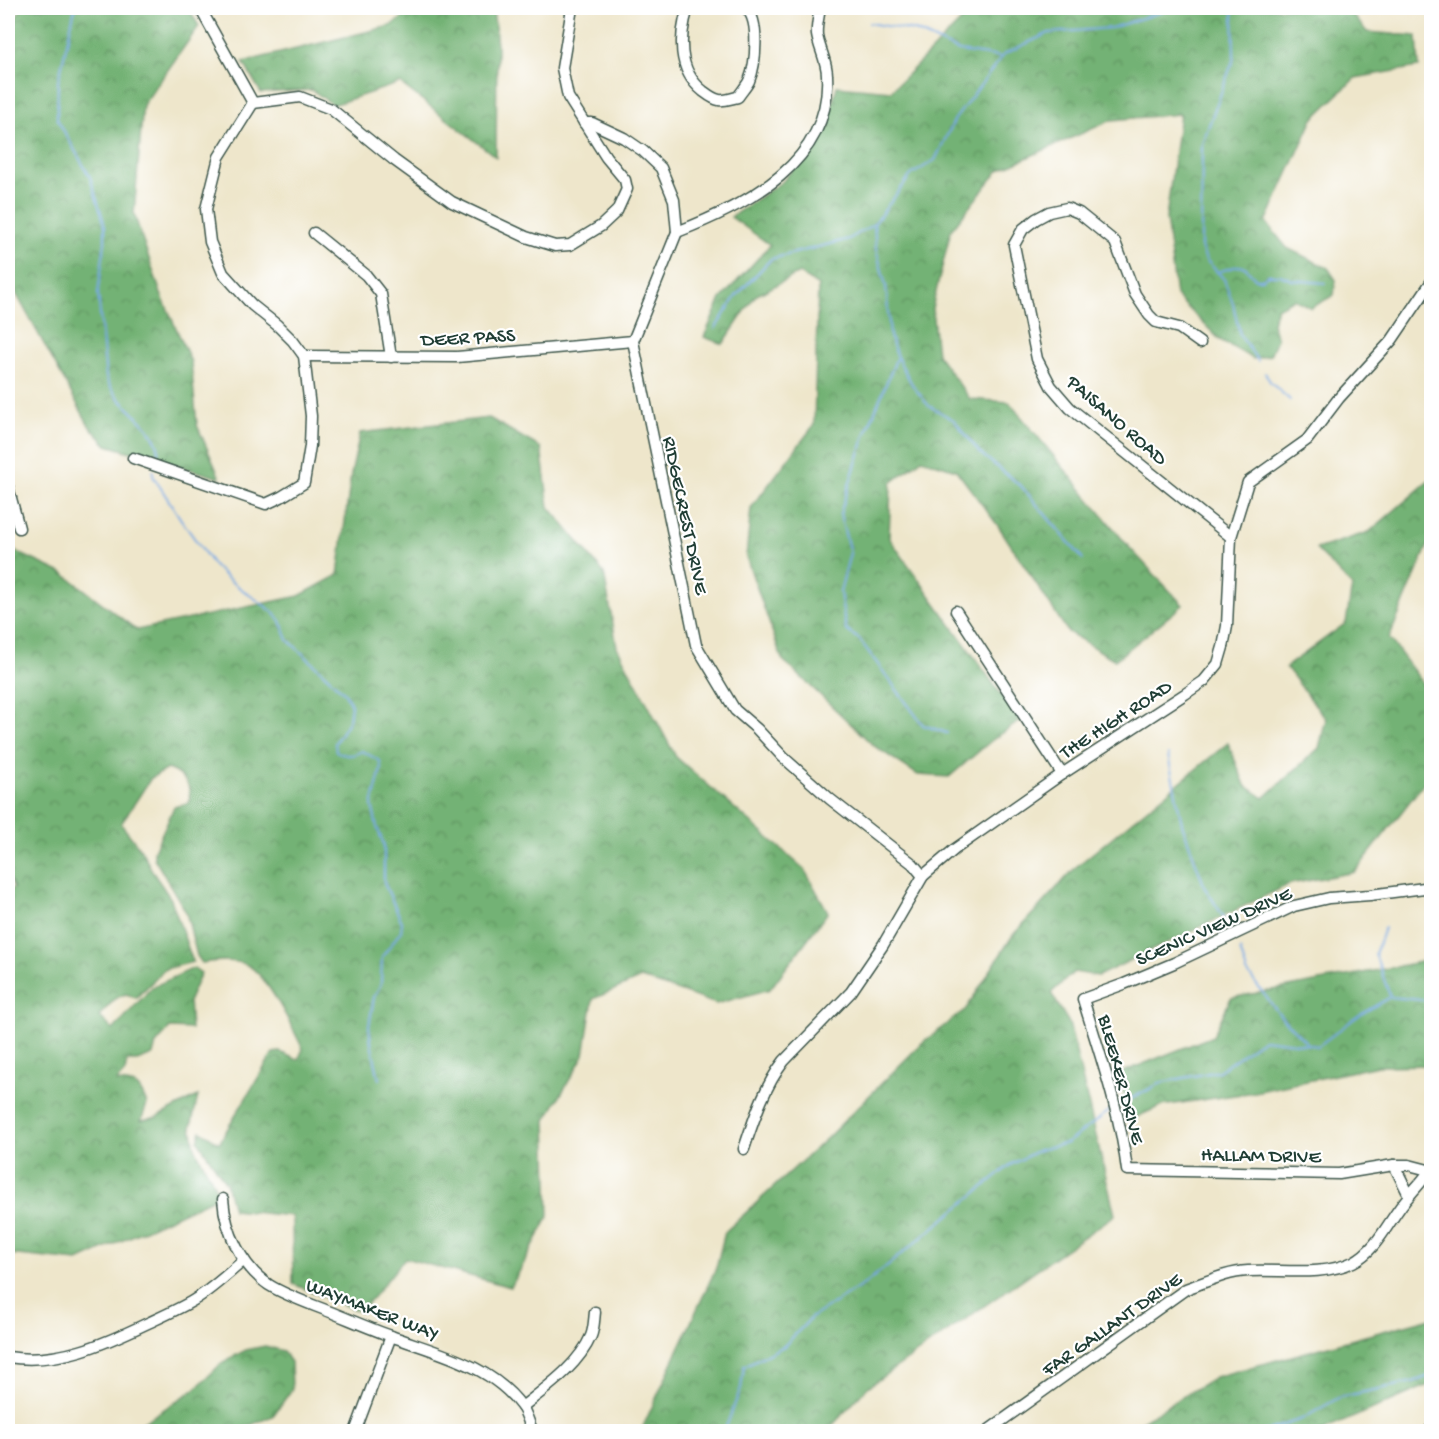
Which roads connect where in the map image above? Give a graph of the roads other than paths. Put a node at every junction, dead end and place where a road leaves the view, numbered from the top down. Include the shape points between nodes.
1 (200, 8) edge
2 (572, 8) edge
3 (688, 8) edge
4 (820, 8) edge
5 (750, 9) edge
6 (253, 103) junction
7 (584, 123) junction
8 (677, 232) junction
9 (314, 233) dead end
10 (1431, 281) edge
11 (633, 341) junction
12 (1200, 343) dead end
13 (304, 357) junction
14 (391, 357) junction
15 (133, 458) dead end
16 (8, 487) edge
17 (19, 528) dead end
18 (1231, 537) junction
19 (956, 611) dead end
20 (1062, 774) junction
21 (923, 876) junction
22 (1431, 886) edge
23 (1083, 999) joint
24 (744, 1149) dead end
25 (1394, 1165) junction
26 (1127, 1170) joint
27 (1430, 1171) edge
28 (1409, 1195) junction
29 (223, 1199) dead end
30 (244, 1260) junction
31 (595, 1312) dead end
32 (391, 1336) junction
33 (8, 1357) edge
34 (522, 1407) junction
35 (1431, 1428) edge
36 (355, 1431) edge
37 (533, 1431) edge
38 (986, 1431) edge
39 (1427, 1431) edge

1 - 6 street
2 - 7 street via 562,68 568,97
3 - 5 street via 682,26 685,67 694,84 720,100 738,97 749,81 755,58
4 - 8 street via 817,32 828,74 824,115 815,135 798,159 773,183 715,217
6 - 7 street via 300,97 331,109 452,202 526,237 555,246 570,245 601,226 617,211 627,189 625,180
6 - 13 street via 219,157 206,209 210,242 222,273 293,341
7 - 8 street via 624,138 661,168 674,200
8 - 11 street
9 - 14 street via 366,275 381,294
10 - 18 street, THE HIGH ROAD via 1403,326 1307,440 1248,482
11 - 14 street, DEER PASS via 457,357
11 - 21 street, RIDGECREST DRIVE via 696,645 735,710 783,757
12 - 18 street, PAISANO ROAD via 1179,328 1156,322 1149,315 1135,294 1115,242 1079,213 1067,208 1049,212 1023,229 1014,245 1037,359 1051,386 1070,408
13 - 14 street, DEER PASS
13 - 15 street via 311,416 310,446 304,483 282,497 266,504
16 - 17 street
18 - 20 street, THE HIGH ROAD via 1227,626 1218,664 1204,681
19 - 20 street
20 - 21 street, THE HIGH ROAD
21 - 24 street, THE HIGH ROAD via 850,992 774,1074
22 - 23 street, SCENIC VIEW DRIVE via 1294,906 1165,967
23 - 26 street, BLEEKER DRIVE via 1117,1114
25 - 26 street, HALLAM DRIVE via 1339,1174
25 - 27 street, HALLAM DRIVE
25 - 28 street
27 - 28 street, HALLAM DRIVE
28 - 38 street, FAR GALLANT DRIVE via 1367,1252 1353,1262 1316,1270 1245,1271 1186,1289
29 - 30 street, WAYMAKER WAY via 229,1231
30 - 32 street, WAYMAKER WAY via 269,1285
30 - 33 street via 194,1300 116,1337 69,1355
31 - 34 street via 592,1334 580,1353
32 - 34 street, WAYMAKER WAY via 477,1369 501,1385
32 - 36 street
34 - 37 street, WAYMAKER WAY
35 - 39 street

